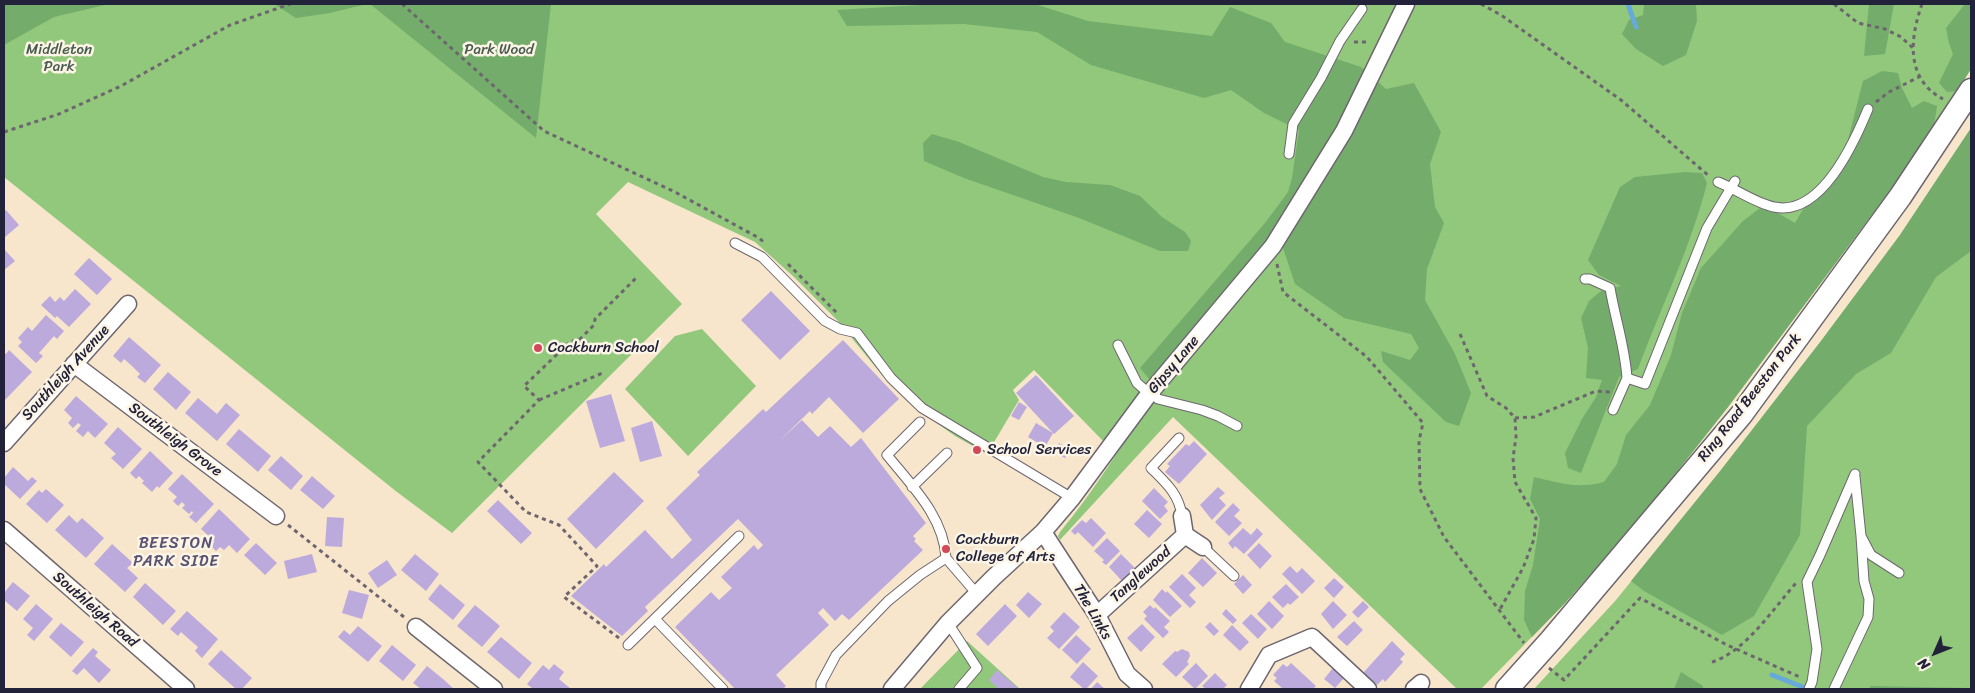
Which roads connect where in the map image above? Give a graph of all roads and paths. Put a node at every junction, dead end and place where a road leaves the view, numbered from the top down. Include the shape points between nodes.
1 (290, 4) edge
2 (402, 4) edge
3 (1406, 4) edge
4 (1480, 4) edge
5 (1834, 4) edge
6 (1922, 4) edge
7 (1362, 9) dead end
8 (1340, 41) junction
9 (1387, 43) junction
10 (1913, 48) junction
11 (1919, 77) junction
12 (1965, 99) edge
13 (1868, 109) joint
14 (4, 132) edge
15 (1289, 154) dead end
16 (1718, 182) joint
17 (1733, 184) junction
18 (734, 243) dead end
19 (766, 244) dead end
20 (1273, 246) junction
21 (787, 263) dead end
22 (636, 278) dead end
23 (1585, 279) dead end
24 (128, 304) dead end
25 (857, 333) junction
26 (1460, 334) dead end
27 (1118, 345) dead end
28 (74, 364) junction
29 (605, 372) dead end
30 (1627, 378) junction
31 (1151, 392) junction
32 (1620, 394) junction
33 (539, 400) junction
34 (1613, 410) dead end
35 (1516, 418) junction
36 (920, 422) dead end
37 (1237, 426) dead end
38 (1179, 438) dead end
39 (4, 443) edge
40 (947, 453) dead end
41 (912, 486) junction
42 (1072, 498) junction
43 (276, 516) joint
44 (1182, 516) joint
45 (4, 530) edge
46 (1042, 532) junction
47 (1185, 535) junction
48 (739, 536) dead end
49 (1861, 536) junction
50 (1203, 547) joint
51 (946, 558) junction
52 (1815, 566) junction
53 (1899, 573) dead end
54 (1234, 576) dead end
55 (977, 594) junction
56 (1500, 611) junction
57 (1097, 615) junction
58 (655, 619) junction
59 (948, 623) junction
60 (416, 627) joint
61 (628, 645) joint
62 (1735, 649) junction
63 (1535, 658) junction
64 (1712, 662) dead end
65 (1810, 686) edge
66 (186, 689) edge
67 (494, 689) edge
68 (723, 689) edge
69 (821, 689) edge
70 (892, 689) edge
71 (959, 689) edge
72 (1144, 689) edge
73 (1249, 689) edge
74 (1368, 689) edge
75 (1507, 689) edge
76 (1834, 689) edge

1 - 14 path via 230,25 121,86 59,114
2 - 19 path via 544,131 675,192
3 - 9 street, Gipsy Lane
4 - 16 path via 1502,14 1621,100 1688,160
5 - 10 path via 1858,23 1885,29
6 - 10 path via 1916,20
7 - 8 lane
8 - 9 path
8 - 15 lane via 1293,124
9 - 20 street, Gipsy Lane via 1344,131
10 - 11 path
11 - 12 path via 1937,96
11 - 13 path via 1889,92
12 - 63 street, Ring Road Beeston Park via 1900,197 1741,415
13 - 17 lane via 1838,168 1822,188 1802,204 1774,207 1752,198
16 - 17 lane
17 - 30 lane via 1707,228 1645,384
18 - 25 lane via 762,257 825,321
20 - 31 street, Gipsy Lane
20 - 56 path via 1283,292 1367,357 1423,423 1419,441 1420,489 1444,537
21 - 25 path
22 - 33 path via 595,319 594,326 578,341 571,341 524,386
23 - 30 lane via 1610,288
24 - 28 street, Southleigh Avenue
25 - 42 lane via 891,378 922,408
26 - 35 path via 1487,396
27 - 31 lane via 1137,383
28 - 39 street, Southleigh Avenue
28 - 43 street, Southleigh Grove
29 - 33 path
30 - 32 lane
31 - 37 lane via 1158,399 1202,410
31 - 42 street, Gipsy Lane
32 - 34 lane
32 - 35 path via 1596,391 1534,417
33 - 61 path via 478,462 526,512 559,525 596,566 564,597
35 - 56 path via 1515,482 1536,518 1534,539 1523,568
36 - 41 lane via 887,455
38 - 44 lane via 1151,468 1176,495
40 - 41 lane
41 - 51 lane via 940,528
42 - 46 street, Gipsy Lane
43 - 60 path
44 - 47 street, Tanglewood
45 - 66 street, Southleigh Road
46 - 55 street, Gipsy Lane
46 - 57 street, The Links
47 - 50 street, Tanglewood
47 - 57 street, Tanglewood
48 - 58 lane
49 - 52 lane via 1854,474
49 - 53 lane via 1871,554
49 - 76 lane via 1864,581 1869,599 1868,617
50 - 54 lane
51 - 55 lane
51 - 69 lane via 888,601 836,655
52 - 62 path
52 - 65 lane via 1807,582 1817,649
55 - 59 street, Gipsy Lane
56 - 63 path
57 - 72 street, The Links via 1126,674
58 - 61 lane
58 - 68 lane
59 - 70 street, Gipsy Lane
59 - 71 lane via 977,668
60 - 67 street
62 - 63 path via 1640,598 1564,680
62 - 64 path
62 - 65 path
63 - 75 street, Ring Road Beeston Park
73 - 74 street via 1269,655 1312,637

